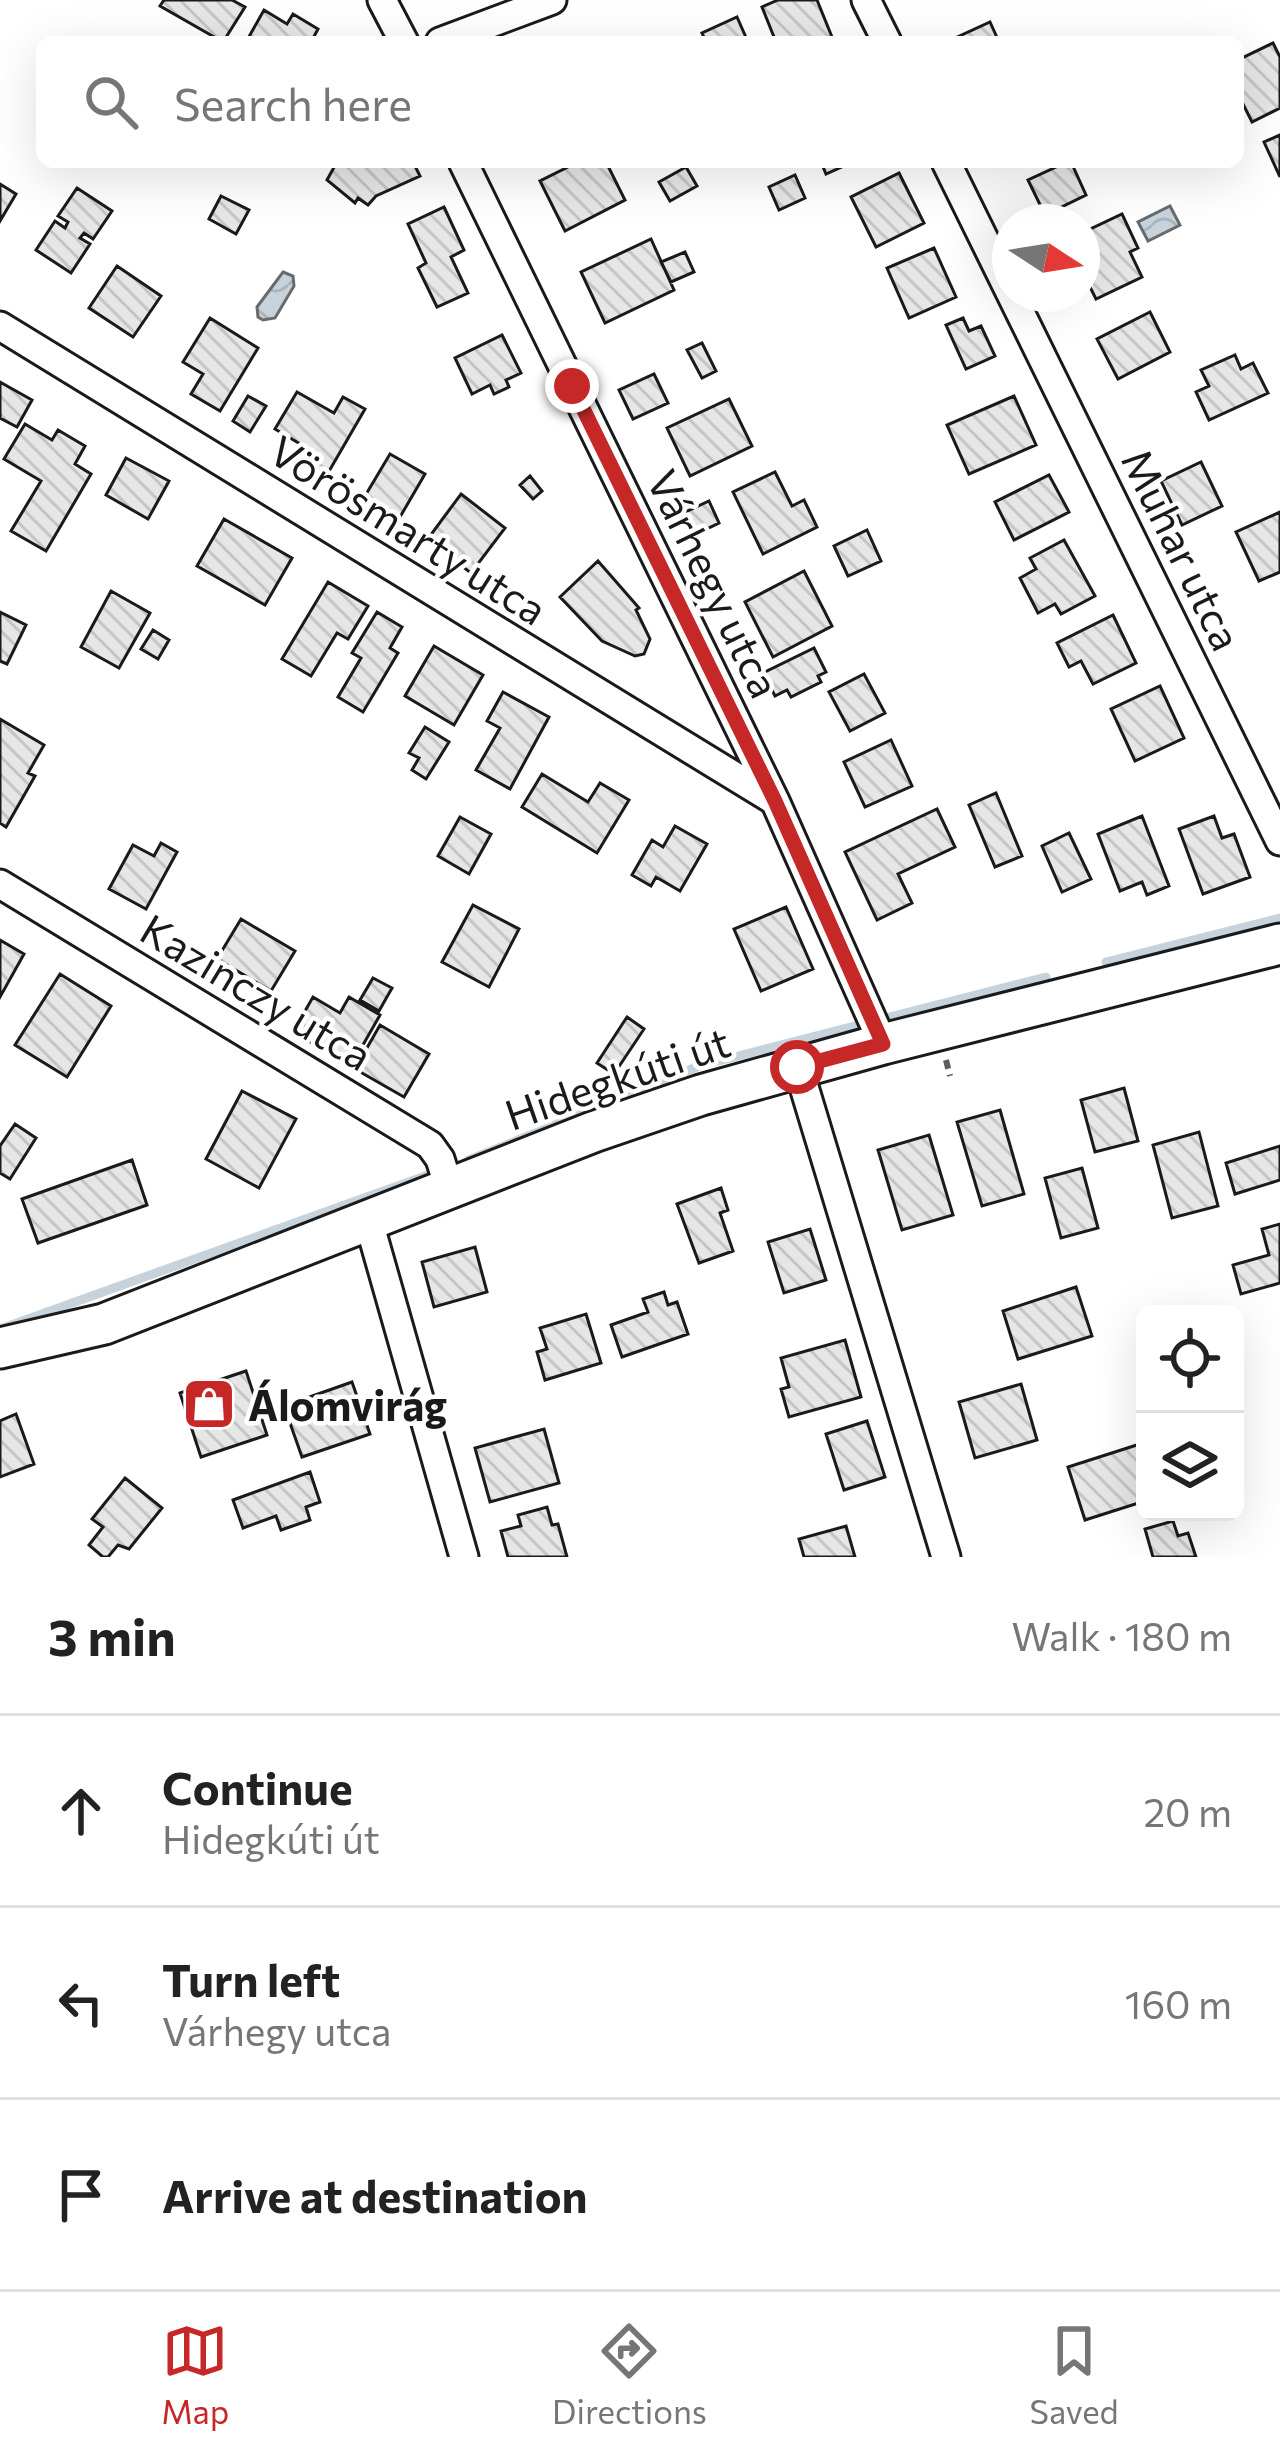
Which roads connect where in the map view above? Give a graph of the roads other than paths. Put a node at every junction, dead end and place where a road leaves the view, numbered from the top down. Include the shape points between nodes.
1 (382, 0) edge
2 (552, 0) edge
3 (866, 0) edge
4 (401, 36) edge
5 (456, 36) edge
6 (884, 36) edge
7 (466, 168) edge
8 (949, 168) edge
9 (992, 255) edge
10 (1020, 312) edge
11 (0, 326) edge
12 (775, 801) junction
13 (1280, 841) edge
14 (0, 884) edge
15 (1280, 946) edge
16 (876, 1030) junction
17 (797, 1067) junction
18 (446, 1176) junction
19 (368, 1220) junction
20 (0, 1348) edge
21 (464, 1557) edge
22 (946, 1557) edge

1 - 4 street
2 - 5 street
3 - 6 street
7 - 12 street, Várhegy utca
8 - 9 street, Muhar utca
10 - 13 street, Muhar utca
11 - 12 street, Vörösmarty utca
12 - 16 street, Várhegy utca
14 - 18 street, Kazinczy utca via 430,1145
15 - 16 main road, Hidegkúti út
16 - 17 main road, Hidegkúti út
17 - 18 main road, Hidegkúti út
17 - 22 street
18 - 19 main road, Hidegkúti út
19 - 20 main road, Hidegkúti út via 104,1324
19 - 21 street

